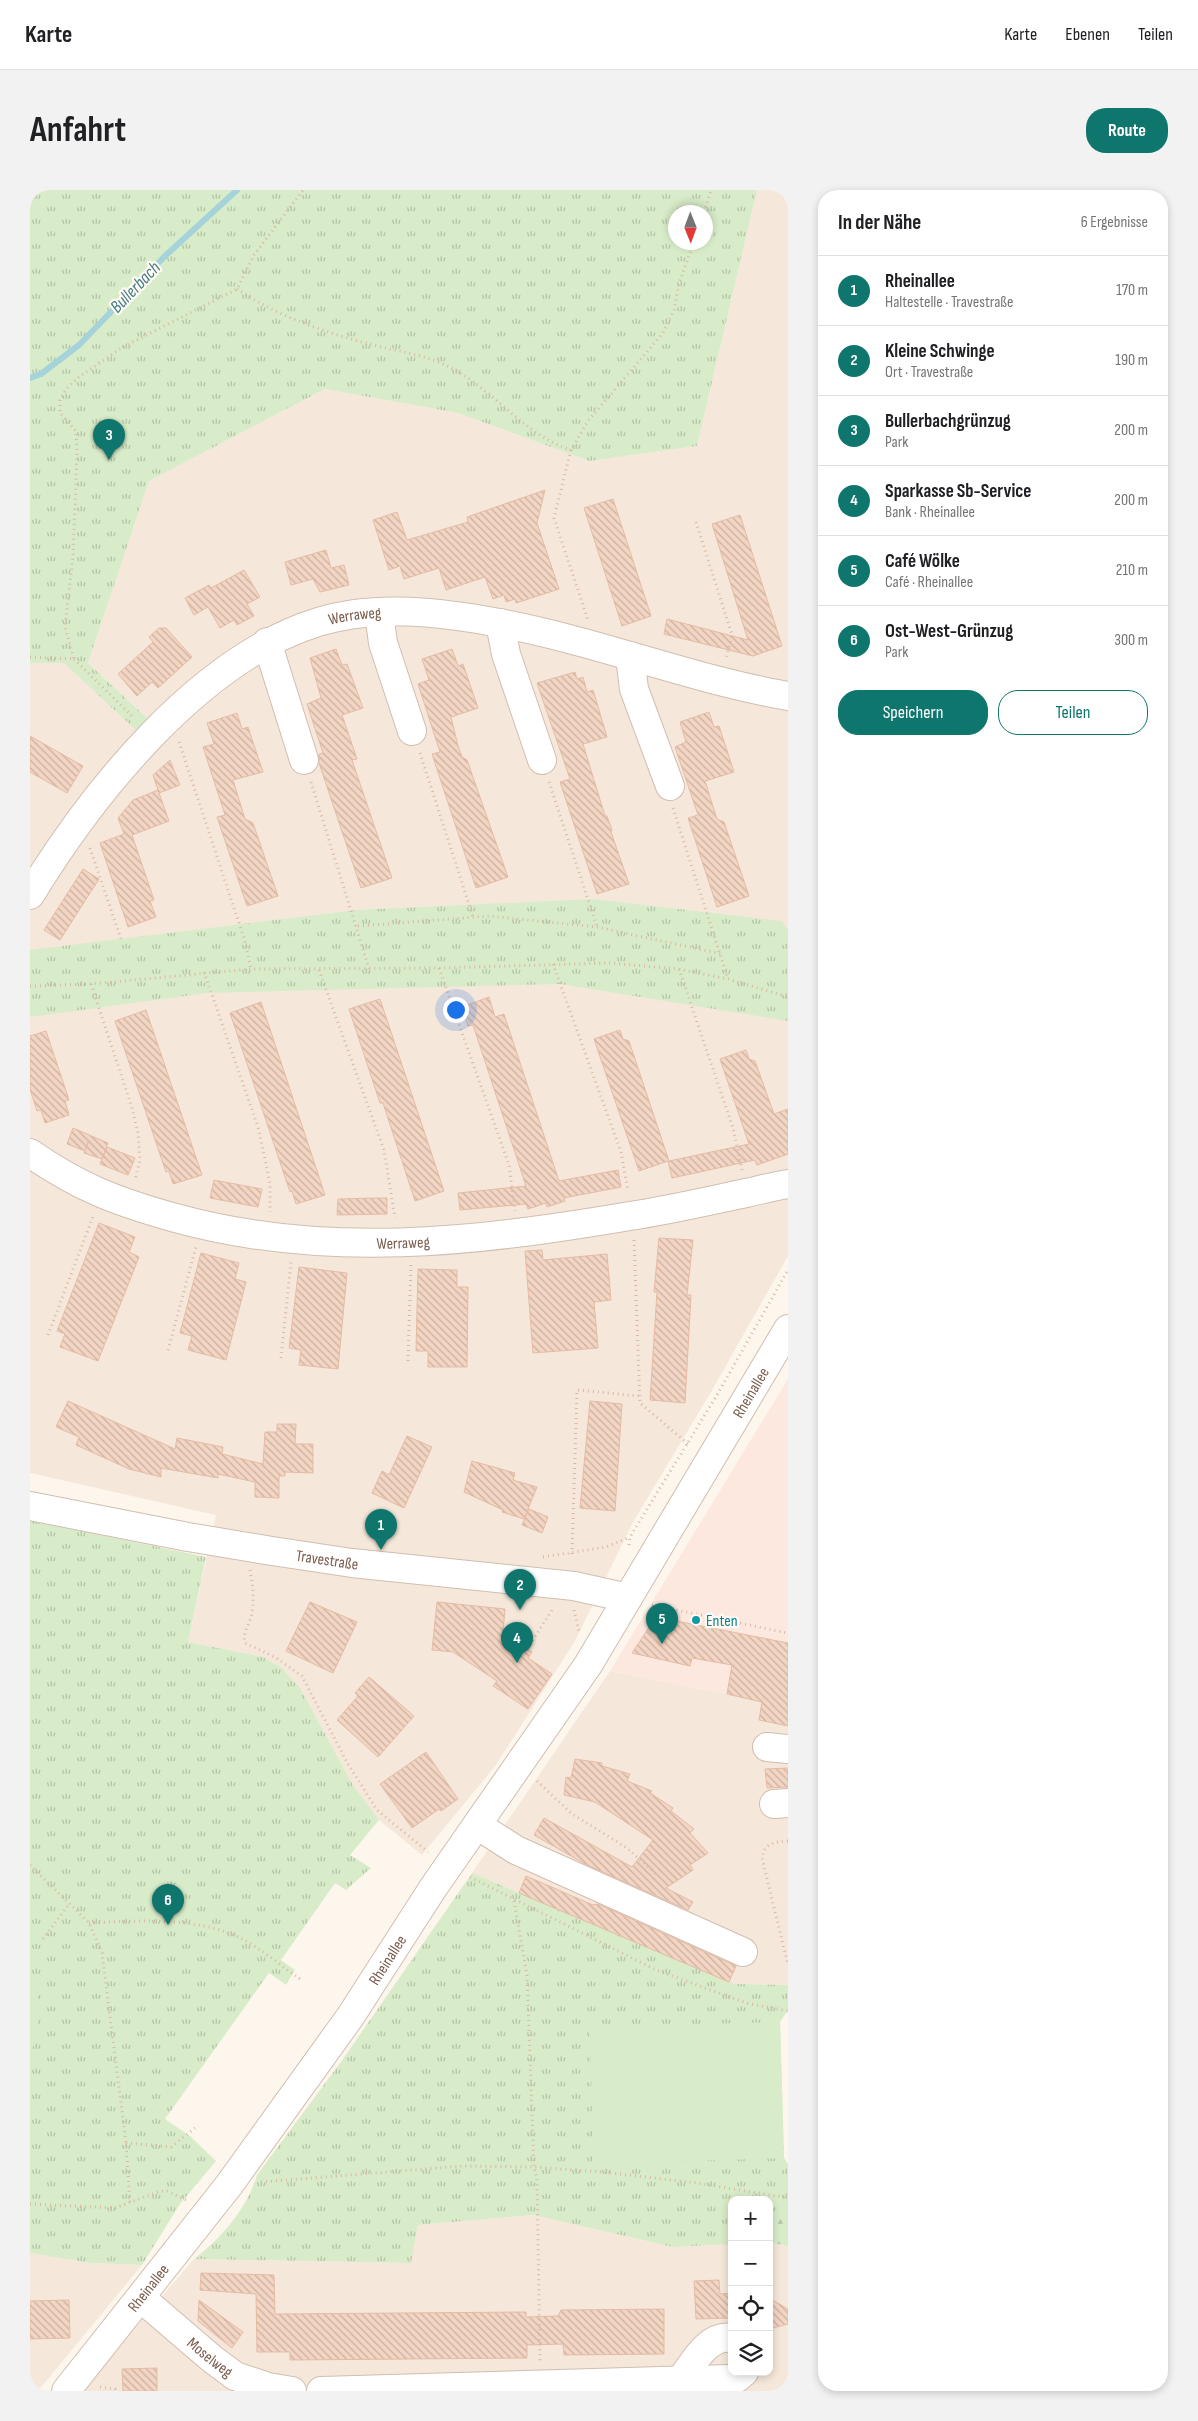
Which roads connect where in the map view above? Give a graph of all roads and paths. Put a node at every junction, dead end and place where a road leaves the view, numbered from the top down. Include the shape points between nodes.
1 (303, 190) edge
2 (711, 190) edge
3 (706, 205) edge
4 (691, 250) edge
5 (237, 289) junction
6 (571, 450) junction
7 (696, 522) dead end
8 (380, 613) junction
9 (500, 623) junction
10 (267, 642) junction
11 (597, 647) junction
12 (630, 656) junction
13 (30, 657) edge
14 (74, 659) junction
15 (719, 681) junction
16 (788, 696) edge
17 (170, 715) junction
18 (412, 731) joint
19 (151, 735) junction
20 (304, 760) joint
21 (542, 760) joint
22 (670, 786) joint
23 (79, 822) junction
24 (30, 895) edge
25 (473, 917) junction
26 (358, 926) junction
27 (597, 927) junction
28 (122, 942) dead end
29 (722, 954) junction
30 (439, 968) junction
31 (251, 969) junction
32 (369, 969) junction
33 (678, 969) junction
34 (319, 970) junction
35 (204, 972) junction
36 (728, 979) junction
37 (91, 984) junction
38 (30, 986) edge
39 (788, 997) edge
40 (30, 1153) edge
41 (788, 1184) edge
42 (746, 1193) junction
43 (101, 1195) junction
44 (129, 1205) junction
45 (202, 1225) junction
46 (518, 1234) junction
47 (281, 1239) junction
48 (406, 1243) junction
49 (788, 1270) edge
50 (788, 1329) edge
51 (48, 1335) dead end
52 (168, 1350) dead end
53 (281, 1358) dead end
54 (408, 1361) dead end
55 (639, 1396) dead end
56 (30, 1506) edge
57 (572, 1554) junction
58 (539, 1557) dead end
59 (249, 1563) dead end
60 (636, 1601) junction
61 (557, 1604) dead end
62 (788, 1633) edge
63 (527, 1649) dead end
64 (530, 1775) dead end
65 (477, 1825) junction
66 (788, 1841) edge
67 (30, 1865) edge
68 (448, 1865) junction
69 (656, 1874) dead end
70 (514, 1901) junction
71 (70, 1904) junction
72 (89, 1923) junction
73 (43, 1939) dead end
74 (743, 1952) dead end
75 (788, 1965) edge
76 (300, 1978) dead end
77 (788, 2010) edge
78 (195, 2128) dead end
79 (126, 2143) junction
80 (534, 2167) junction
81 (256, 2181) dead end
82 (788, 2198) edge
83 (30, 2204) edge
84 (130, 2204) junction
85 (206, 2213) junction
86 (141, 2298) junction
87 (728, 2338) edge
88 (739, 2376) edge
89 (680, 2381) junction
90 (540, 2385) junction
91 (66, 2391) edge
92 (292, 2391) edge
93 (321, 2391) edge

1 - 5 path via 254,255
2 - 3 path
4 - 6 path via 679,283 674,310 663,332 588,421
5 - 6 path via 294,319 373,346 431,358 455,369 536,433
5 - 14 path via 121,348 78,377 60,400 60,414 76,431 77,444 73,556 65,627
6 - 11 path via 554,518
7 - 15 path via 732,635
8 - 9 street, Werraweg via 442,615
8 - 10 street, Werraweg via 319,622
8 - 18 street via 383,643
9 - 11 street, Werraweg
9 - 21 street via 506,654
10 - 17 street, Werraweg
10 - 20 street
11 - 12 street, Werraweg
12 - 15 street, Werraweg
12 - 22 street via 634,689
13 - 14 path
14 - 19 path
15 - 16 street, Werraweg
17 - 19 street, Werraweg
17 - 31 path via 244,938
18 - 25 path
19 - 23 street, Werraweg
20 - 26 path
21 - 27 path
22 - 29 path via 669,795
23 - 24 street, Werraweg
23 - 28 path
25 - 26 path
25 - 27 path
26 - 32 path
27 - 29 path
29 - 36 path
30 - 32 path
30 - 33 path via 610,963
30 - 46 path via 509,1165
31 - 34 path
31 - 35 path
32 - 34 path
33 - 36 path
33 - 42 path via 733,1128
34 - 48 path via 384,1150
35 - 37 path
35 - 47 path via 258,1127
36 - 39 path
37 - 38 path
37 - 44 path via 138,1133 140,1160
40 - 43 street, Werraweg via 58,1173
41 - 42 street, Werraweg
42 - 46 street, Werraweg
43 - 44 street, Werraweg
43 - 51 path
44 - 45 street, Werraweg
45 - 47 street, Werraweg
45 - 52 path
46 - 48 street, Werraweg
47 - 48 street, Werraweg via 348,1244
47 - 53 path
48 - 54 path
49 - 57 path via 717,1395 630,1537 606,1547
50 - 60 street, Rheinallee
55 - 57 path via 577,1390
56 - 60 street, Travestraße via 272,1551 352,1563 574,1586
57 - 58 path
59 - 68 path via 252,1617 243,1637 245,1643 275,1657 302,1676 348,1764 377,1810
60 - 62 path
60 - 65 street, Rheinallee
61 - 63 path
64 - 69 path via 572,1814 627,1848
65 - 68 street, Rheinallee
65 - 74 street via 516,1850
66 - 75 path via 768,1844 762,1858
67 - 71 path
68 - 70 path
68 - 85 street, Rheinallee via 350,2017
70 - 77 path via 677,1979 746,2003
70 - 80 path via 527,1975
71 - 72 path
71 - 73 path
72 - 76 path via 171,1922 203,1926 249,1943
72 - 79 path via 105,1964
78 - 79 path via 171,2147
79 - 84 path
80 - 81 path via 462,2166
80 - 82 path via 698,2183
80 - 90 path via 537,2178
83 - 84 path via 107,2209
84 - 85 path via 167,2191
85 - 86 street, Rheinallee
86 - 91 street, Rheinallee
86 - 92 street, Moselweg via 235,2376
87 - 89 street via 719,2338 709,2344
88 - 89 street
89 - 90 street
90 - 93 street

